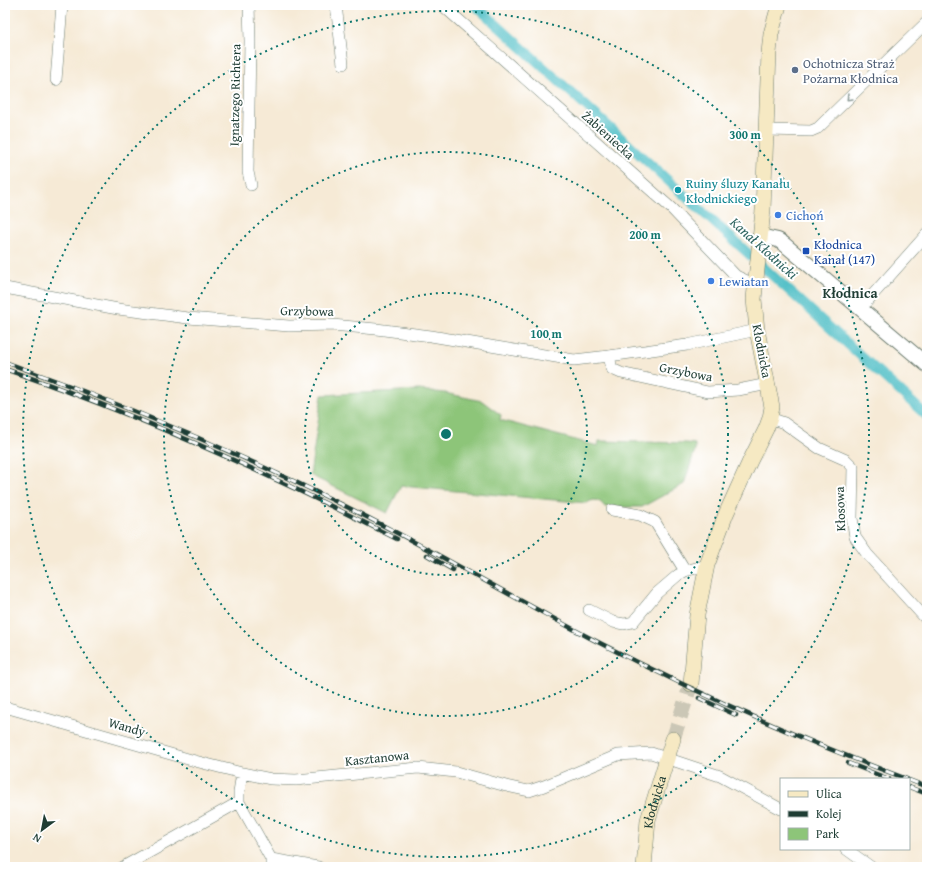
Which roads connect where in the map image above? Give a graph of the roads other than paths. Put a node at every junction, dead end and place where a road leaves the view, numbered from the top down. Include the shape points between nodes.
1 (62, 5) edge
2 (249, 5) edge
3 (336, 5) edge
4 (442, 5) edge
5 (779, 5) edge
6 (927, 22) edge
7 (342, 64) dead end
8 (56, 80) dead end
9 (766, 130) junction
10 (251, 185) dead end
11 (927, 234) edge
12 (760, 236) junction
13 (755, 279) junction
14 (5, 288) edge
15 (860, 308) junction
16 (757, 330) junction
17 (609, 356) junction
18 (927, 365) edge
19 (768, 384) junction
20 (770, 418) junction
21 (612, 510) dead end
22 (707, 565) junction
23 (685, 571) junction
24 (589, 610) dead end
25 (927, 620) edge
26 (691, 684) tunnel mouth
27 (5, 707) edge
28 (673, 739) tunnel mouth
29 (667, 758) junction
30 (242, 774) junction
31 (239, 802) junction
32 (780, 808) edge
33 (847, 850) edge
34 (271, 863) edge
35 (123, 867) edge
36 (318, 867) edge
37 (644, 867) edge
38 (871, 867) edge

1 - 8 street
2 - 10 street, Ignatzego Richtera via 248,172
3 - 7 street
4 - 13 street, Żabieniecka via 671,208 736,276 749,282
5 - 9 main road, Kłodnicka via 770,46
6 -> 9 street via 818,128 811,131
9 - 12 main road, Kłodnicka
11 - 15 street
12 - 13 main road, Kłodnicka
12 - 15 street via 784,244
13 - 16 main road, Kłodnicka
14 - 17 street, Grzybowa via 118,309 188,318 289,326 332,325 408,332 574,360
15 - 18 street
16 - 17 street, Grzybowa via 687,346
16 - 19 main road, Kłodnicka
17 - 19 street, Grzybowa via 612,369 621,373 708,392
19 - 20 main road, Kłodnicka via 772,407
20 - 22 main road, Kłodnicka via 726,514
20 - 25 street, Kłosowa via 784,423 819,448 846,460 853,467 852,518 855,537 867,554
21 - 23 street via 640,514 655,522
22 - 23 street
22 - 26 main road, Kłodnicka via 698,615
23 - 24 street via 657,593 633,622 613,622
27 - 30 street, Wandy
28 - 29 main road, Kłodnicka
29 - 30 street, Kasztanowa via 651,753 618,755 529,791 438,769 418,768 296,780
29 - 32 street, Kasztanowa via 720,776
29 - 37 main road, Kłodnicka via 648,820
30 - 31 street
31 - 34 street
31 - 35 street
33 - 38 street
34 - 36 street

